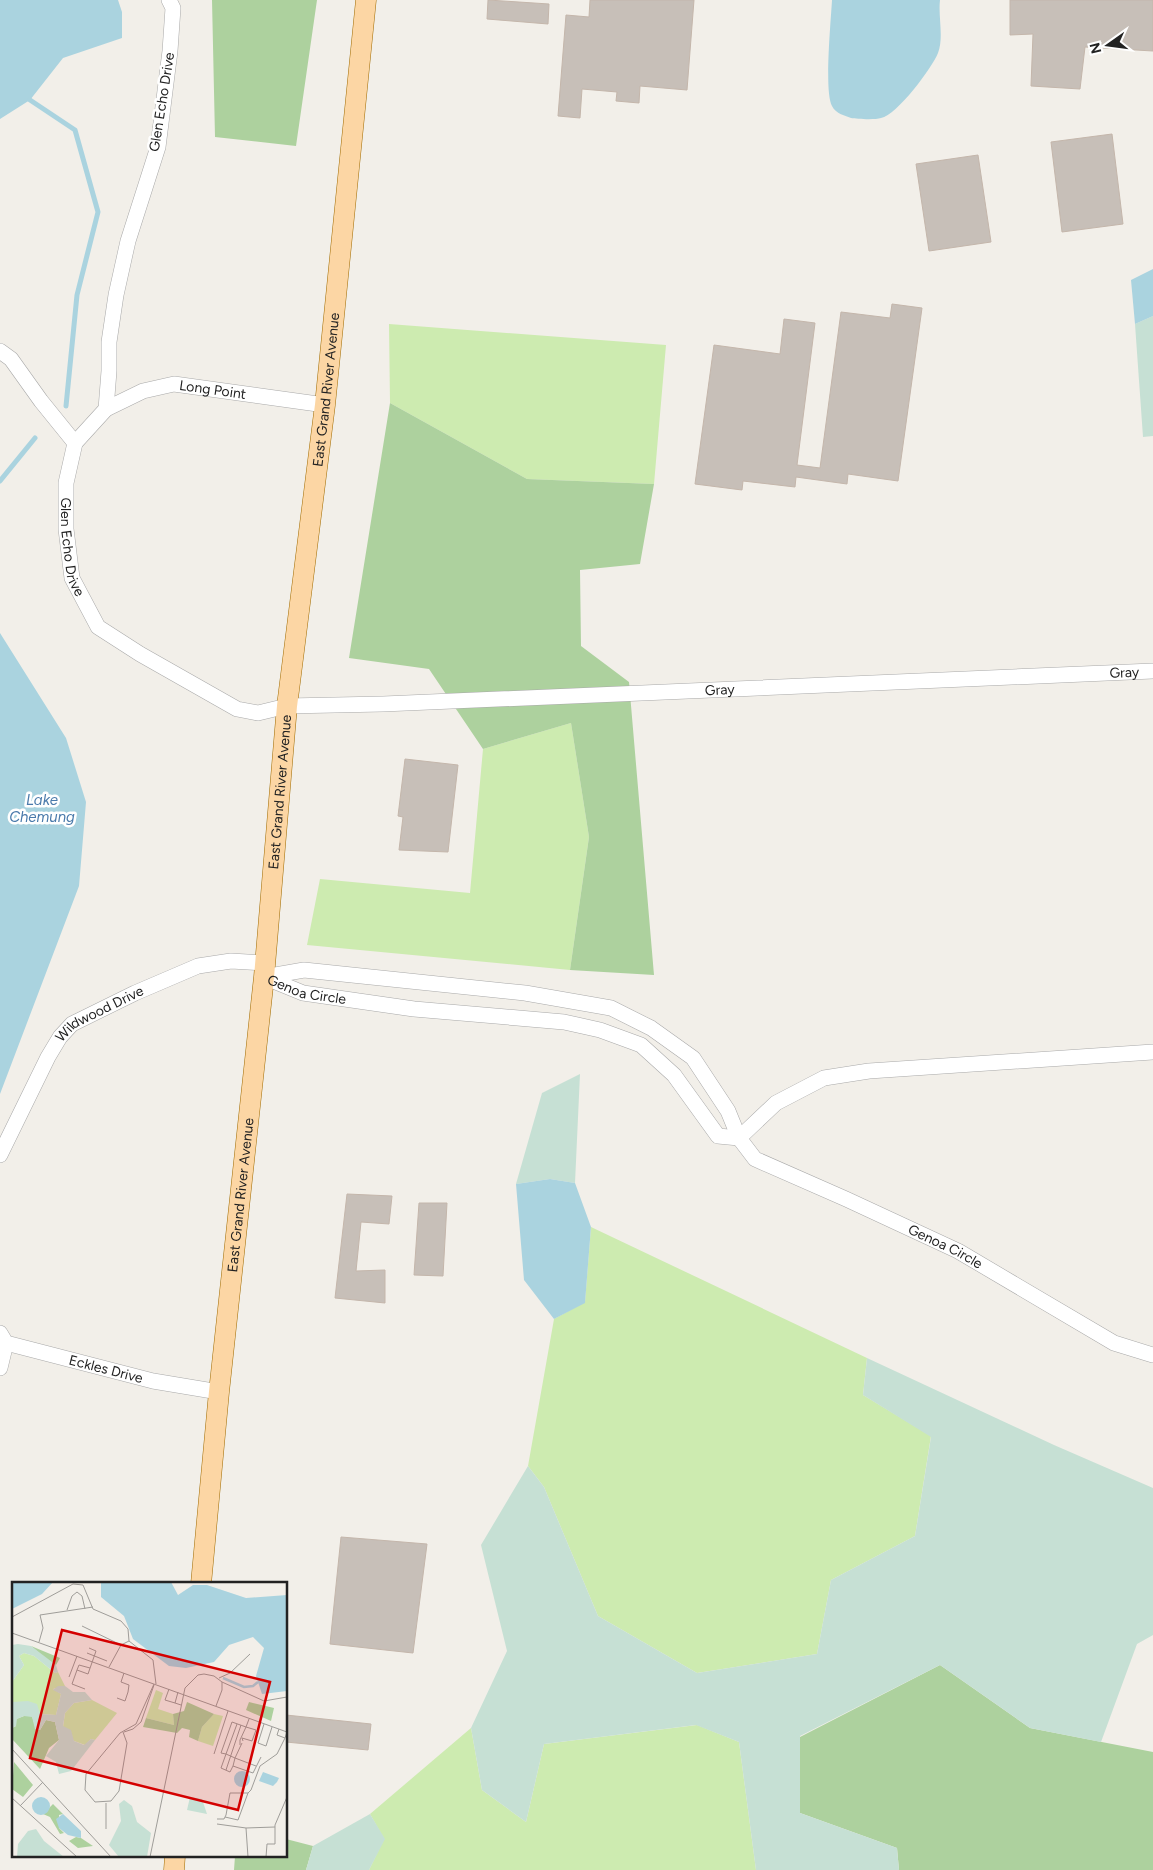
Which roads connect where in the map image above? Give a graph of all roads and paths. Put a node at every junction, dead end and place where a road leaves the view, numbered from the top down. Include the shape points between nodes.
1 (169, 0) edge
2 (366, 0) edge
3 (0, 351) edge
4 (325, 405) junction
5 (106, 410) junction
6 (75, 444) junction
7 (1153, 671) edge
8 (287, 706) junction
9 (265, 970) junction
10 (360, 975) junction
11 (525, 993) junction
12 (358, 1001) junction
13 (521, 1018) junction
14 (651, 1028) junction
15 (641, 1045) junction
16 (1153, 1052) edge
17 (739, 1138) junction
18 (0, 1155) edge
19 (3, 1338) edge
20 (1153, 1355) edge
21 (0, 1368) edge
22 (219, 1392) junction
23 (202, 1582) edge

1 - 5 street, Glen Echo Drive via 173,8 170,51 158,147 128,241 116,295 108,342
2 - 4 main road, East Grand River Avenue
3 - 6 street via 11,358
4 - 5 street, Long Point via 174,384 143,391
4 - 8 main road, East Grand River Avenue
5 - 6 street, Glen Echo Drive
6 - 8 street, Glen Echo Drive via 66,483 66,529 72,578 98,627 237,709 258,712
7 - 8 street, Gray
8 - 9 main road, East Grand River Avenue
9 - 10 street, Genoa Circle
9 - 12 street, Genoa Circle via 303,994
9 - 18 street, Wildwood Drive via 231,961 198,966 72,1024 48,1057
9 - 22 main road, East Grand River Avenue
10 - 11 street, Genoa Circle
10 - 12 street, Genoa Circle
11 - 13 street
11 - 14 street, Genoa Circle via 611,1008
12 - 13 street, Genoa Circle
13 - 15 street, Genoa Circle via 564,1022 600,1030
14 - 15 street
14 - 17 street, Genoa Circle via 693,1058 728,1111
15 - 17 street, Genoa Circle via 674,1075 718,1136
16 - 17 street via 868,1071 824,1078 776,1103
17 - 20 street, Genoa Circle via 755,1159 958,1251 1114,1343
19 - 21 street
19 - 22 street, Eckles Drive via 154,1381
22 - 23 main road, East Grand River Avenue

